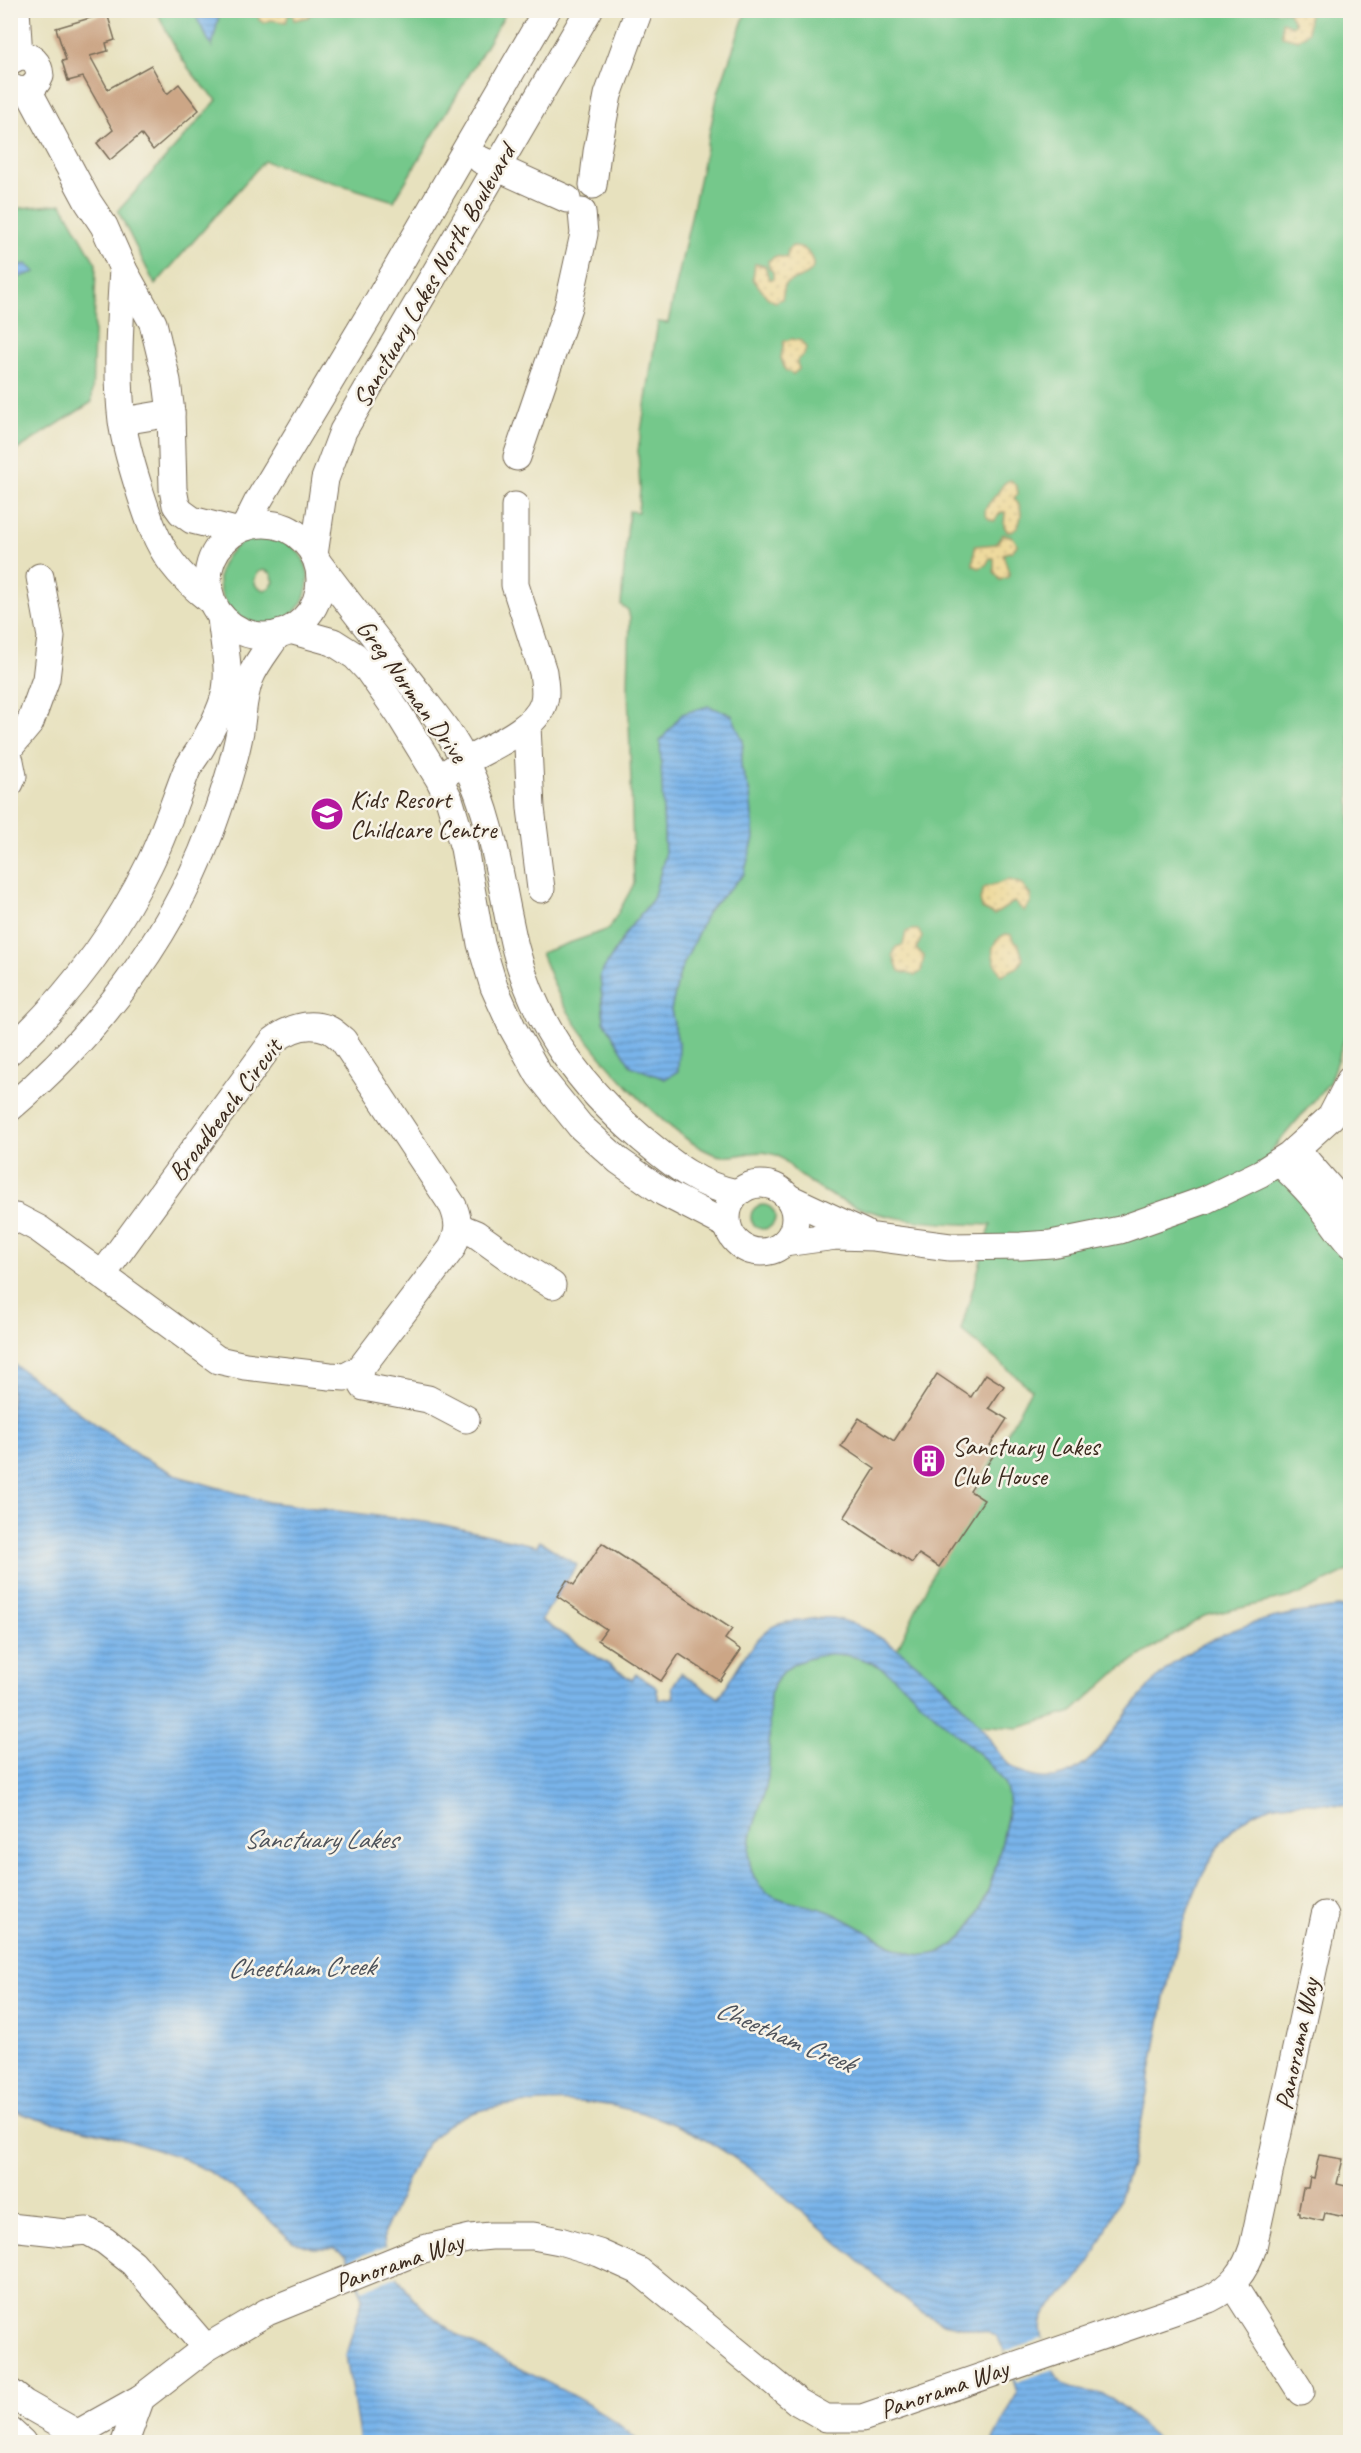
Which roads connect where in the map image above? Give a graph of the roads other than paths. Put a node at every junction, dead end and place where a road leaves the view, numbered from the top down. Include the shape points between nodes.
1 (16, 10) edge
2 (547, 10) edge
3 (589, 10) edge
4 (639, 10) edge
5 (15, 58) edge
6 (19, 88) edge
7 (464, 152) junction
8 (497, 169) junction
9 (579, 192) junction
10 (123, 269) junction
11 (171, 413) junction
12 (123, 421) junction
13 (517, 457) dead end
14 (515, 506) dead end
15 (241, 529) junction
16 (316, 559) junction
17 (40, 577) dead end
18 (216, 609) junction
19 (284, 633) junction
20 (527, 726) junction
21 (10, 747) edge
22 (465, 760) junction
23 (10, 761) edge
24 (439, 779) junction
25 (10, 783) edge
26 (541, 889) dead end
27 (541, 1015) junction
28 (512, 1027) junction
29 (10, 1051) edge
30 (1350, 1080) edge
31 (10, 1108) edge
32 (1288, 1156) junction
33 (737, 1193) junction
34 (789, 1198) junction
35 (1350, 1207) edge
36 (10, 1217) edge
37 (727, 1225) junction
38 (459, 1227) junction
39 (874, 1237) junction
40 (784, 1243) junction
41 (1350, 1244) edge
42 (103, 1274) junction
43 (552, 1285) dead end
44 (355, 1372) junction
45 (466, 1419) dead end
46 (1324, 1914) dead end
47 (10, 2227) edge
48 (1233, 2284) junction
49 (206, 2348) junction
50 (10, 2392) edge
51 (1301, 2392) dead end
52 (141, 2398) junction
53 (826, 2430) edge
54 (10, 2431) edge
55 (71, 2435) edge
56 (22, 2442) edge
57 (107, 2442) edge
58 (125, 2442) edge

1 - 5 street
2 - 7 street, Sanctuary Lakes North Boulevard
3 - 8 street, Sanctuary Lakes North Boulevard
4 - 9 street via 608,95 597,152
5 - 6 street via 32,58 40,69 38,82
6 - 10 street via 104,226
7 - 8 street
7 - 15 street, Sanctuary Lakes North Boulevard
8 - 9 street via 542,187
8 - 16 street, Sanctuary Lakes North Boulevard via 344,431 325,479
9 - 13 street via 584,234 568,307
10 - 11 street via 153,323
10 - 12 street via 118,348
11 - 12 street
11 - 15 street via 172,489 176,505 192,520
12 - 18 street via 152,528 171,563
14 - 20 street via 515,585 545,685 543,704
15 - 16 street via 277,525 305,541
15 - 18 street via 223,541 208,570 207,585
16 - 19 street via 321,582 316,601 306,618
16 - 22 street, Greg Norman Drive
17 - 21 street via 51,637 46,678 30,723
18 - 19 street via 232,627 246,634 261,637
18 - 29 street via 227,678 223,703 187,769 149,866 87,966 47,1015
19 - 24 street, Greg Norman Drive via 333,642 355,656 399,714
19 - 31 street via 251,675 236,751 218,811 171,916 123,990 93,1027 65,1059
20 - 22 street
20 - 26 street via 531,808
22 - 24 street
22 - 27 street, Greg Norman Drive via 488,816 515,948
23 - 25 street via 14,776
24 - 28 street, Greg Norman Drive via 464,848 481,944
27 - 28 street
27 - 33 street, Greg Norman Drive via 566,1058 596,1096 626,1125 694,1178
28 - 37 street, Greg Norman Drive via 539,1075 580,1126 619,1161 663,1192
30 - 32 street, Greg Norman Drive via 1331,1117
32 - 35 street
32 - 39 street, Greg Norman Drive via 1205,1200 1120,1230 1051,1244 950,1247
32 - 41 street via 1303,1185
33 - 34 street, Greg Norman Drive via 758,1183 781,1190
33 - 37 street via 726,1213
34 - 39 street, Greg Norman Drive
34 - 40 street via 794,1207 794,1226
36 - 42 street via 16,1216 39,1229
37 - 40 street, Greg Norman Drive via 735,1241 755,1251 776,1249
38 - 42 street, Broadbeach Circuit via 453,1206 344,1040 328,1029 304,1026 286,1030 273,1041
38 - 43 street via 476,1234
38 - 44 street via 452,1248
39 - 40 street, Greg Norman Drive via 836,1236
42 - 44 street via 218,1360 330,1377
44 - 45 street via 364,1387 428,1399
46 - 48 street, Panorama Way via 1253,2247 1244,2270
47 - 49 street via 65,2233 87,2231 105,2241 133,2263
48 - 51 street
48 - 53 street, Panorama Way via 1209,2299
49 - 52 street, Panorama Way
49 - 53 street, Panorama Way via 267,2312 447,2242 533,2236 583,2247 639,2271 798,2402
50 - 55 street
52 - 55 street, Panorama Way
52 - 58 street
54 - 56 street
55 - 57 street via 94,2434

